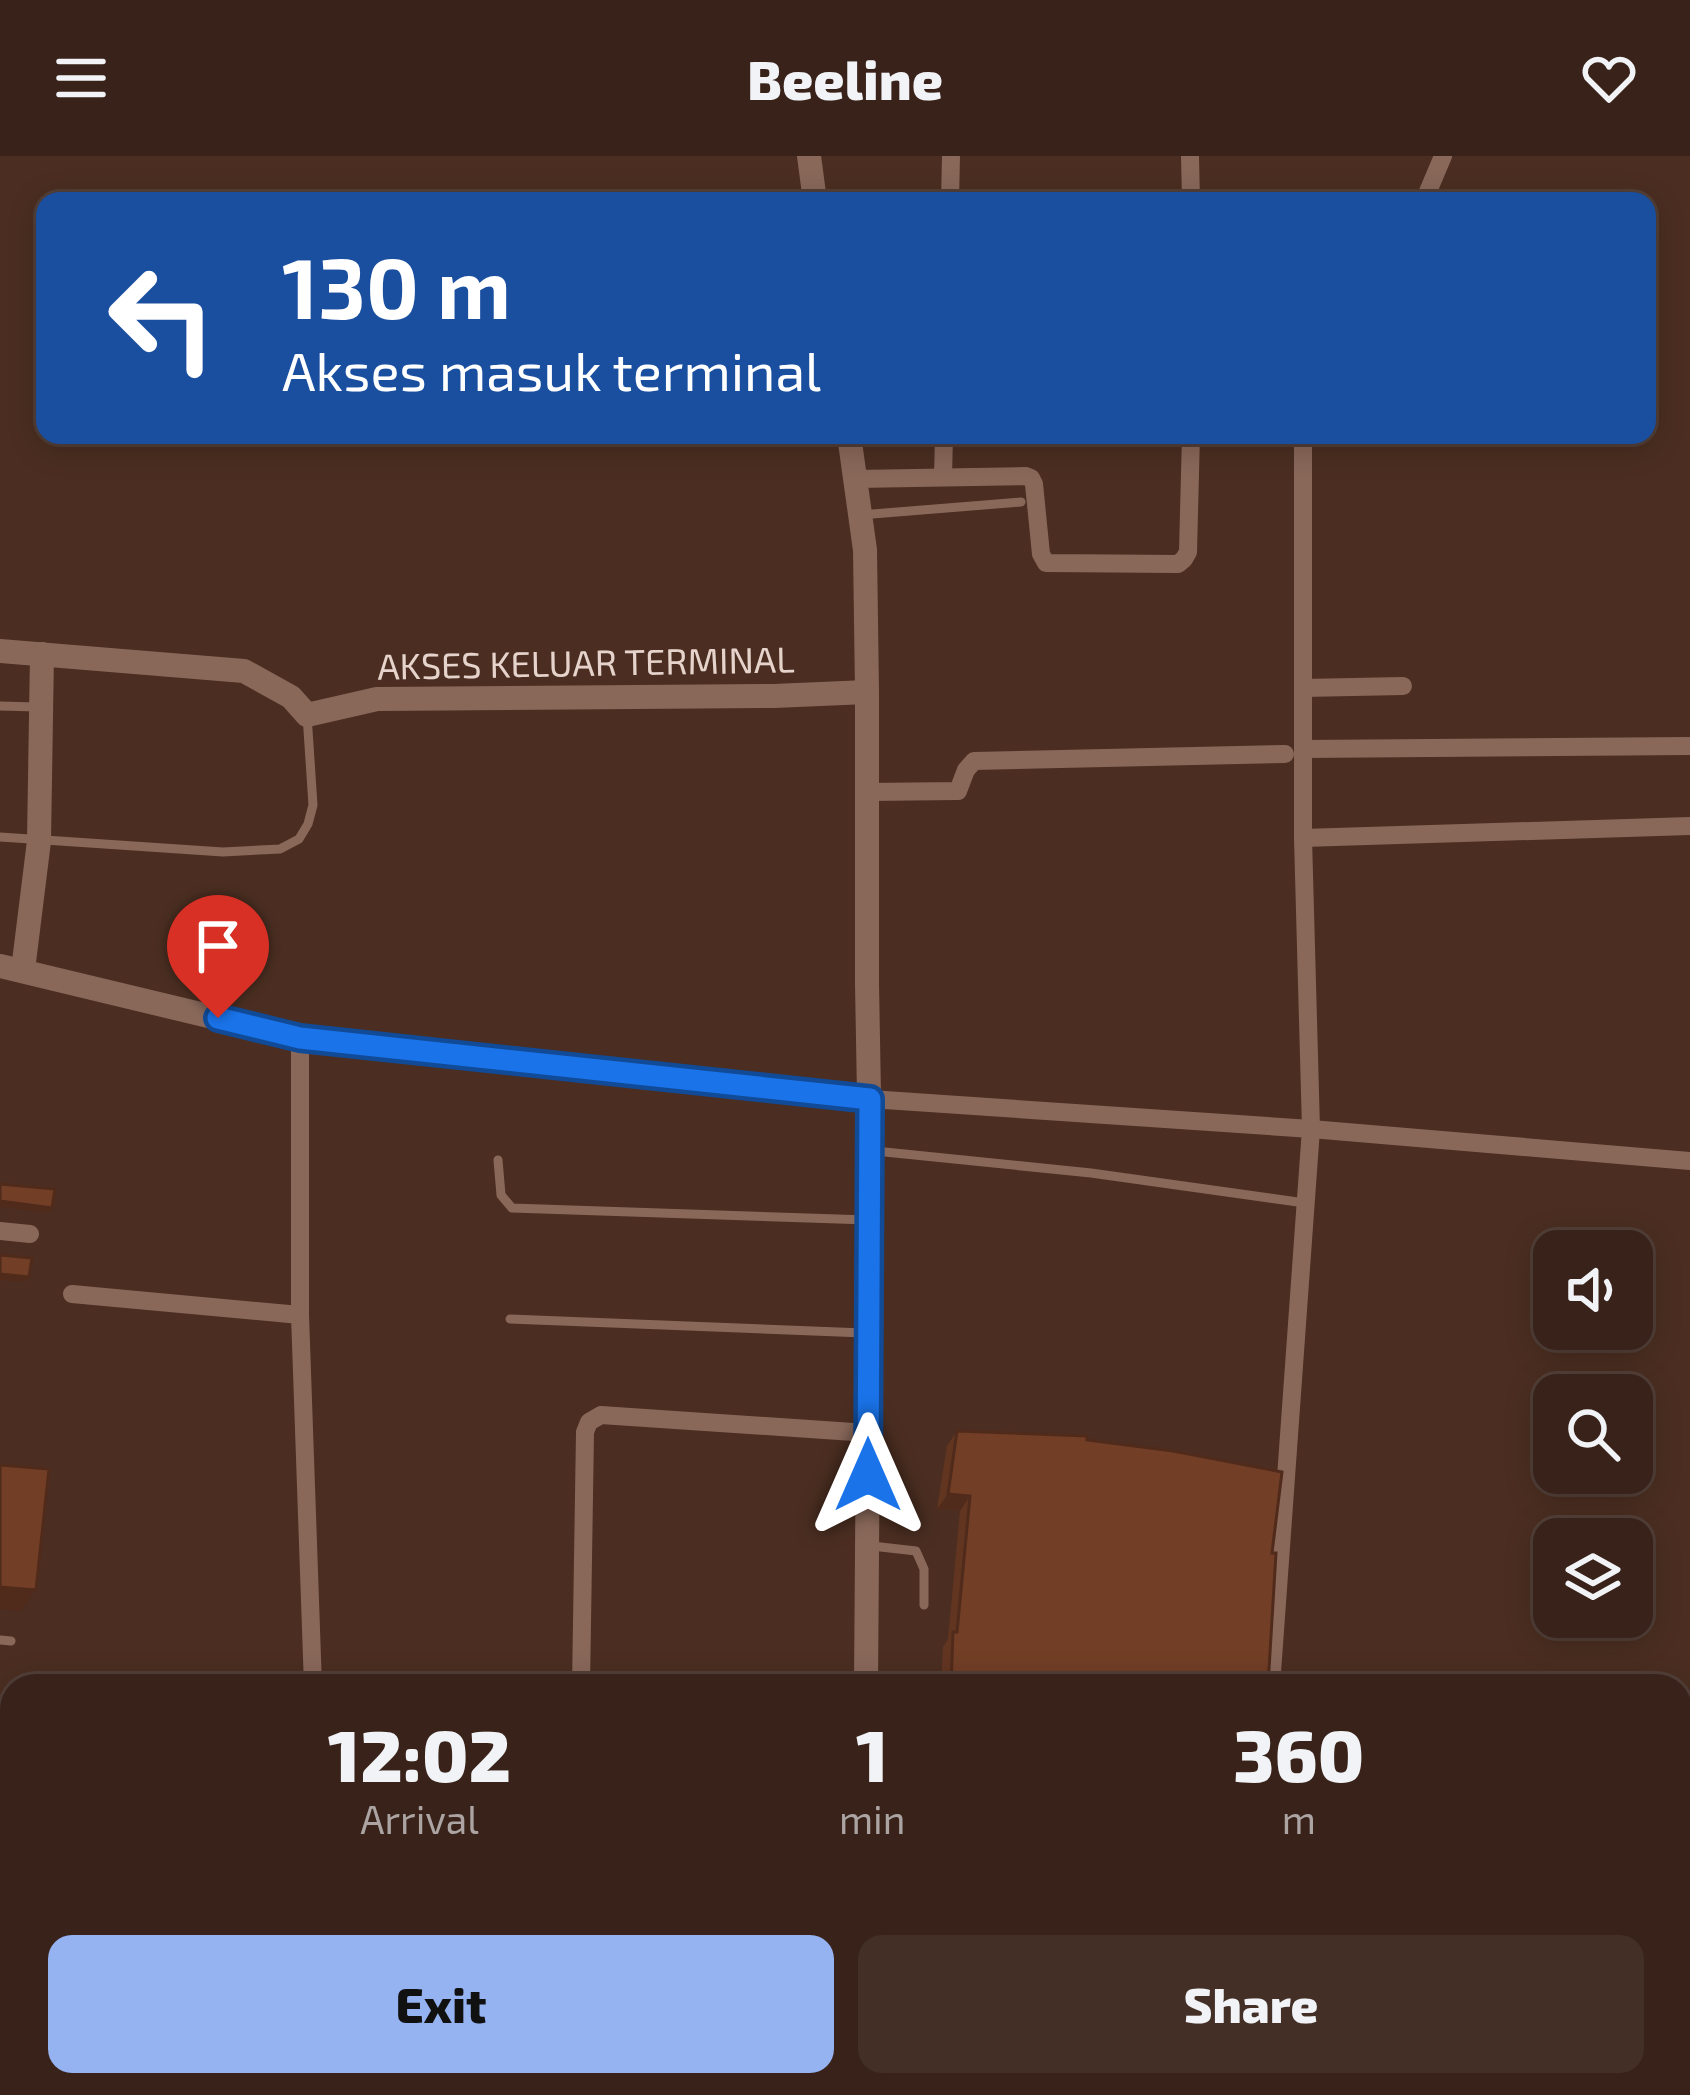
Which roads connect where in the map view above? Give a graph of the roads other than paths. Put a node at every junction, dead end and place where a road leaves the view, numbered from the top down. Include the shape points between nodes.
1 (809, 156) edge
2 (951, 156) edge
3 (1190, 156) edge
4 (1443, 156) edge
5 (814, 192) edge
6 (950, 192) edge
7 (1191, 192) edge
8 (1428, 192) edge
9 (850, 444) edge
10 (944, 444) edge
11 (1191, 444) edge
12 (1303, 444) edge
13 (943, 477) junction
14 (856, 479) junction
15 (1022, 502) dead end
16 (860, 515) junction
17 (0, 651) edge
18 (42, 654) junction
19 (1403, 686) dead end
20 (1303, 688) junction
21 (867, 692) junction
22 (0, 706) edge
23 (41, 707) junction
24 (307, 715) junction
25 (1690, 746) edge
26 (1294, 752) junction
27 (867, 792) junction
28 (1690, 826) edge
29 (0, 837) edge
30 (1303, 838) junction
31 (39, 842) junction
32 (12, 968) edge
33 (300, 1038) junction
34 (870, 1099) junction
35 (1311, 1129) junction
36 (870, 1150) junction
37 (498, 1160) dead end
38 (1690, 1161) edge
39 (1305, 1203) junction
40 (869, 1220) junction
41 (0, 1231) edge
42 (30, 1234) dead end
43 (72, 1294) dead end
44 (300, 1315) junction
45 (510, 1319) dead end
46 (869, 1334) junction
47 (868, 1433) junction
48 (867, 1545) junction
49 (924, 1605) dead end
50 (313, 1674) edge
51 (580, 1674) edge
52 (866, 1674) edge
53 (1272, 1674) edge

1 - 5 street
2 - 6 street
3 - 7 street
4 - 8 street
9 - 14 street
10 - 13 street
11 - 13 street via 1188,552 1178,563 1046,563 1031,478
12 - 20 street
13 - 14 street
14 - 16 street
15 - 16 lane
16 - 21 street
17 - 18 street
18 - 23 street
18 - 24 street via 244,671
19 - 20 street
20 - 26 street
21 - 24 street, AKSES KELUAR TERMINAL via 376,699
21 - 27 street
22 - 23 lane
23 - 31 street
24 - 31 lane via 313,805 299,839 280,849
25 - 26 street
26 - 27 street via 974,761 958,791
26 - 30 street
27 - 34 street
28 - 30 street
29 - 31 lane
30 - 35 street
31 - 32 street
32 - 33 street
33 - 34 street
33 - 44 street
34 - 35 street
34 - 36 street
35 - 38 street
35 - 39 street
36 - 39 lane
36 - 40 street
37 - 40 lane via 501,1195 512,1208
39 - 53 street
40 - 46 street
41 - 42 street
43 - 44 street
44 - 50 street
45 - 46 lane
46 - 47 street
47 - 48 street
47 - 51 street via 601,1415 589,1422
48 - 49 lane via 916,1551
48 - 52 street

